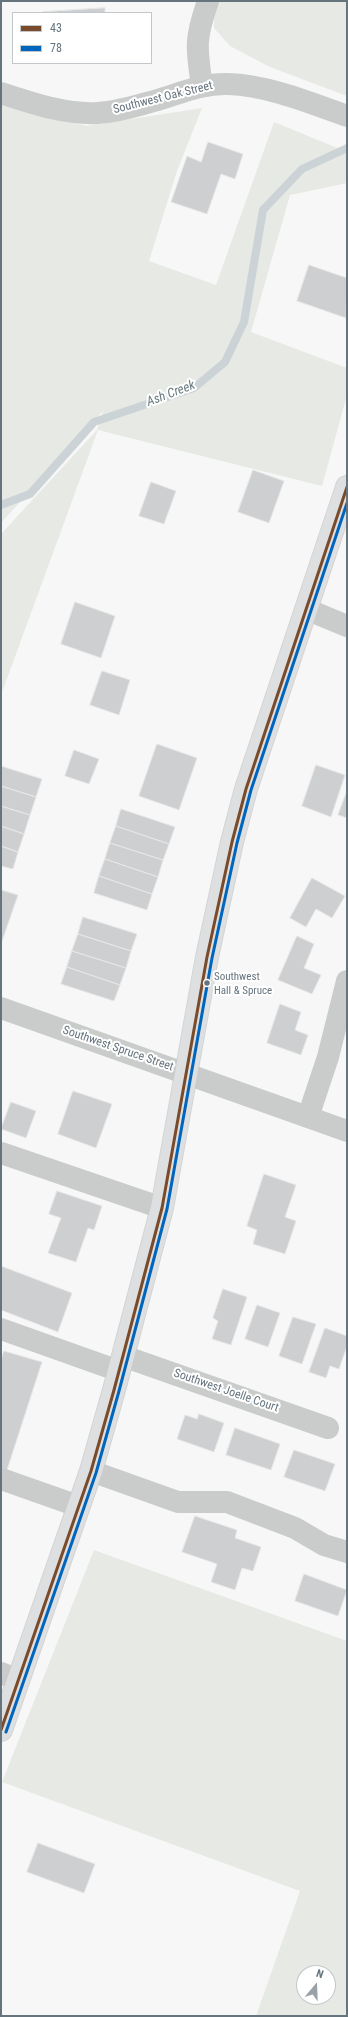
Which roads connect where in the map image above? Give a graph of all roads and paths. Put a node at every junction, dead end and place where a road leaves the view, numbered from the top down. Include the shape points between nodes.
1 (208, 1) edge
2 (202, 86) junction
3 (1, 93) edge
4 (347, 116) edge
5 (347, 487) edge
6 (306, 609) junction
7 (347, 626) edge
8 (347, 981) edge
9 (1, 1008) edge
10 (187, 1073) junction
11 (308, 1117) junction
12 (347, 1131) edge
13 (1, 1153) edge
14 (162, 1208) junction
15 (1, 1330) edge
16 (121, 1363) junction
17 (328, 1428) dead end
18 (91, 1471) junction
19 (1, 1479) edge
20 (78, 1506) junction
21 (347, 1552) edge
22 (9, 1676) edge
23 (1, 1730) edge

1 - 2 street via 197,38
2 - 3 street, Southwest Oak Street via 127,108 99,113 66,110
2 - 4 street, Southwest Oak Street via 228,84 248,87
5 - 6 main road
6 - 7 street
6 - 10 main road via 246,789 233,836 207,956
8 - 11 street via 328,1057
9 - 10 street, Southwest Spruce Street
10 - 11 street, Southwest Spruce Street
10 - 14 main road
11 - 12 street, Southwest Spruce Street
13 - 14 street
14 - 16 main road
15 - 16 street, Southwest Joelle Court
16 - 17 street, Southwest Joelle Court
16 - 18 main road
18 - 20 main road
18 - 21 street via 178,1502 227,1502 295,1528 324,1545
19 - 20 street
20 - 22 main road
22 - 23 main road

